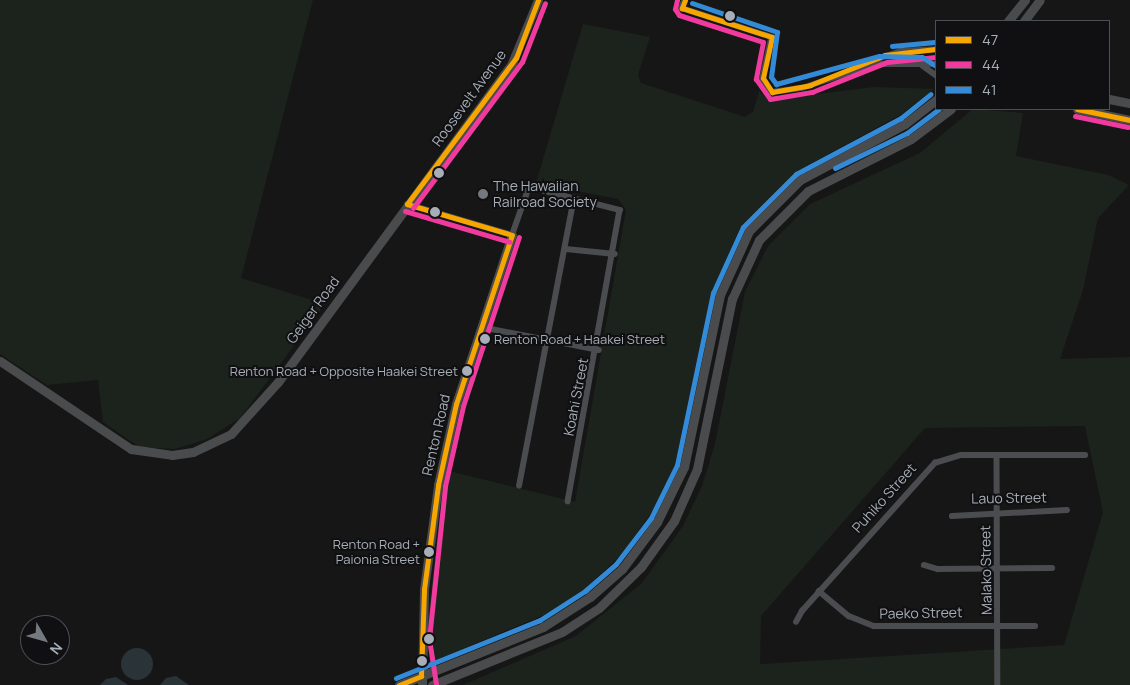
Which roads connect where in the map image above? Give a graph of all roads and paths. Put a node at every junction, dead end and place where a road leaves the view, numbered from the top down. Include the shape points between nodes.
1 (538, 0) edge
2 (685, 0) edge
3 (1025, 0) edge
4 (1040, 0) edge
5 (1009, 20) edge
6 (1025, 20) edge
7 (935, 49) edge
8 (920, 64) junction
9 (935, 64) edge
10 (857, 68) junction
11 (935, 74) edge
12 (1110, 99) edge
13 (935, 101) edge
14 (1130, 103) edge
15 (950, 110) edge
16 (1082, 110) edge
17 (1130, 120) edge
18 (574, 198) junction
19 (408, 204) junction
20 (512, 235) junction
21 (566, 250) junction
22 (614, 254) junction
23 (481, 326) junction
24 (549, 340) junction
25 (599, 350) junction
26 (0, 361) edge
27 (997, 455) junction
28 (1085, 455) dead end
29 (519, 486) dead end
30 (568, 501) dead end
31 (1066, 510) dead end
32 (998, 511) junction
33 (952, 516) dead end
34 (924, 565) dead end
35 (1052, 568) dead end
36 (998, 569) junction
37 (819, 591) junction
38 (796, 622) dead end
39 (999, 625) junction
40 (1035, 626) dead end
41 (424, 678) edge
42 (399, 685) edge
43 (431, 685) edge
44 (998, 685) edge

1 - 19 main road, Roosevelt Avenue via 516,58
2 - 10 street via 682,8 772,38 763,78 770,92 802,88
3 - 5 main road
4 - 6 main road
7 - 10 street via 885,55
8 - 9 street
8 - 10 street
8 - 11 street
12 - 14 main road
13 - 41 main road via 905,124 800,180 772,203 746,236 720,295 684,467 665,509 631,558 601,588 555,620
15 - 43 main road via 911,139 808,191 759,240 732,300 698,469 674,521 636,573 599,608 562,632
16 - 17 main road
18 - 20 street, Renton Road via 529,187
18 - 21 street
18 - 22 street, Koahi Street via 620,210
19 - 20 street
19 - 26 main road, Geiger Road via 247,418 230,434 200,450 172,455 131,449
20 - 23 main road, Renton Road
21 - 22 street
21 - 24 street
22 - 25 street, Koahi Street
23 - 24 street
23 - 41 main road, Renton Road via 456,404 438,485 422,640
24 - 25 street
24 - 29 street
25 - 30 street, Koahi Street
27 - 28 street, Puhiko Street
27 - 32 street, Malako Street
27 - 37 street, Puhiko Street via 954,456 930,467
31 - 32 street, Lauo Street
32 - 33 street, Lauo Street
32 - 36 street, Malako Street
34 - 36 street via 938,569
35 - 36 street
36 - 39 street, Malako Street
37 - 38 street, Puhiko Street
37 - 39 street, Paeko Street via 849,616 874,626
39 - 40 street, Paeko Street
39 - 44 street, Malako Street
41 - 42 main road
41 - 43 main road, Renton Road

